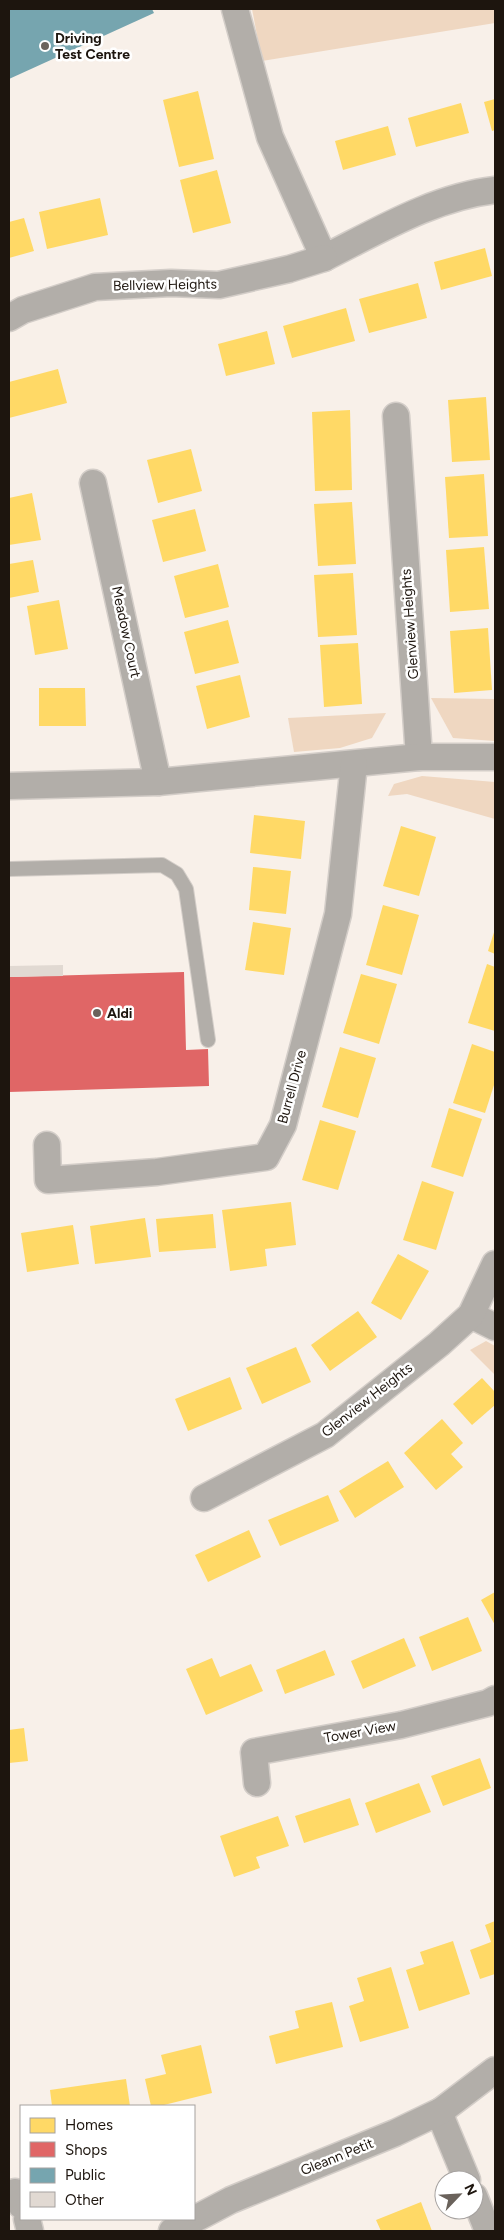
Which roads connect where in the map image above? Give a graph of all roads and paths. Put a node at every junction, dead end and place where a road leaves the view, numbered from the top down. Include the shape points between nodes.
1 (235, 9) edge
2 (495, 190) edge
3 (324, 258) junction
4 (9, 318) edge
5 (396, 416) dead end
6 (93, 483) dead end
7 (419, 757) junction
8 (495, 757) edge
9 (354, 764) junction
10 (158, 782) junction
11 (9, 786) edge
12 (9, 869) edge
13 (208, 1040) dead end
14 (47, 1144) dead end
15 (495, 1264) edge
16 (471, 1315) junction
17 (495, 1326) edge
18 (204, 1498) dead end
19 (495, 1699) edge
20 (257, 1783) dead end
21 (495, 2070) edge
22 (441, 2111) junction
23 (463, 2170) edge
24 (9, 2194) edge
25 (20, 2203) edge
26 (195, 2219) edge
27 (193, 2220) edge
28 (172, 2231) edge

1 - 3 street via 270,137
2 - 3 street, Bellview Heights via 455,198 419,211
3 - 4 street, Bellview Heights via 219,285 95,286 23,310
5 - 7 street, Glenview Heights
6 - 10 street, Meadow Court
7 - 8 street
7 - 9 street
9 - 10 street
9 - 14 street, Burrell Drive via 338,914 283,1125 266,1157 157,1172 48,1180
10 - 11 street
12 - 13 lane via 162,865 177,874 186,889
15 - 16 street, Glenview Heights
16 - 17 street
16 - 18 street, Glenview Heights via 325,1435
19 - 20 street, Tower View via 400,1725 254,1752
21 - 22 street, Gleann Petit
22 - 23 street
22 - 26 street, Gleann Petit via 231,2200
24 - 25 street via 15,2192
27 - 28 street, Gleann Petit

